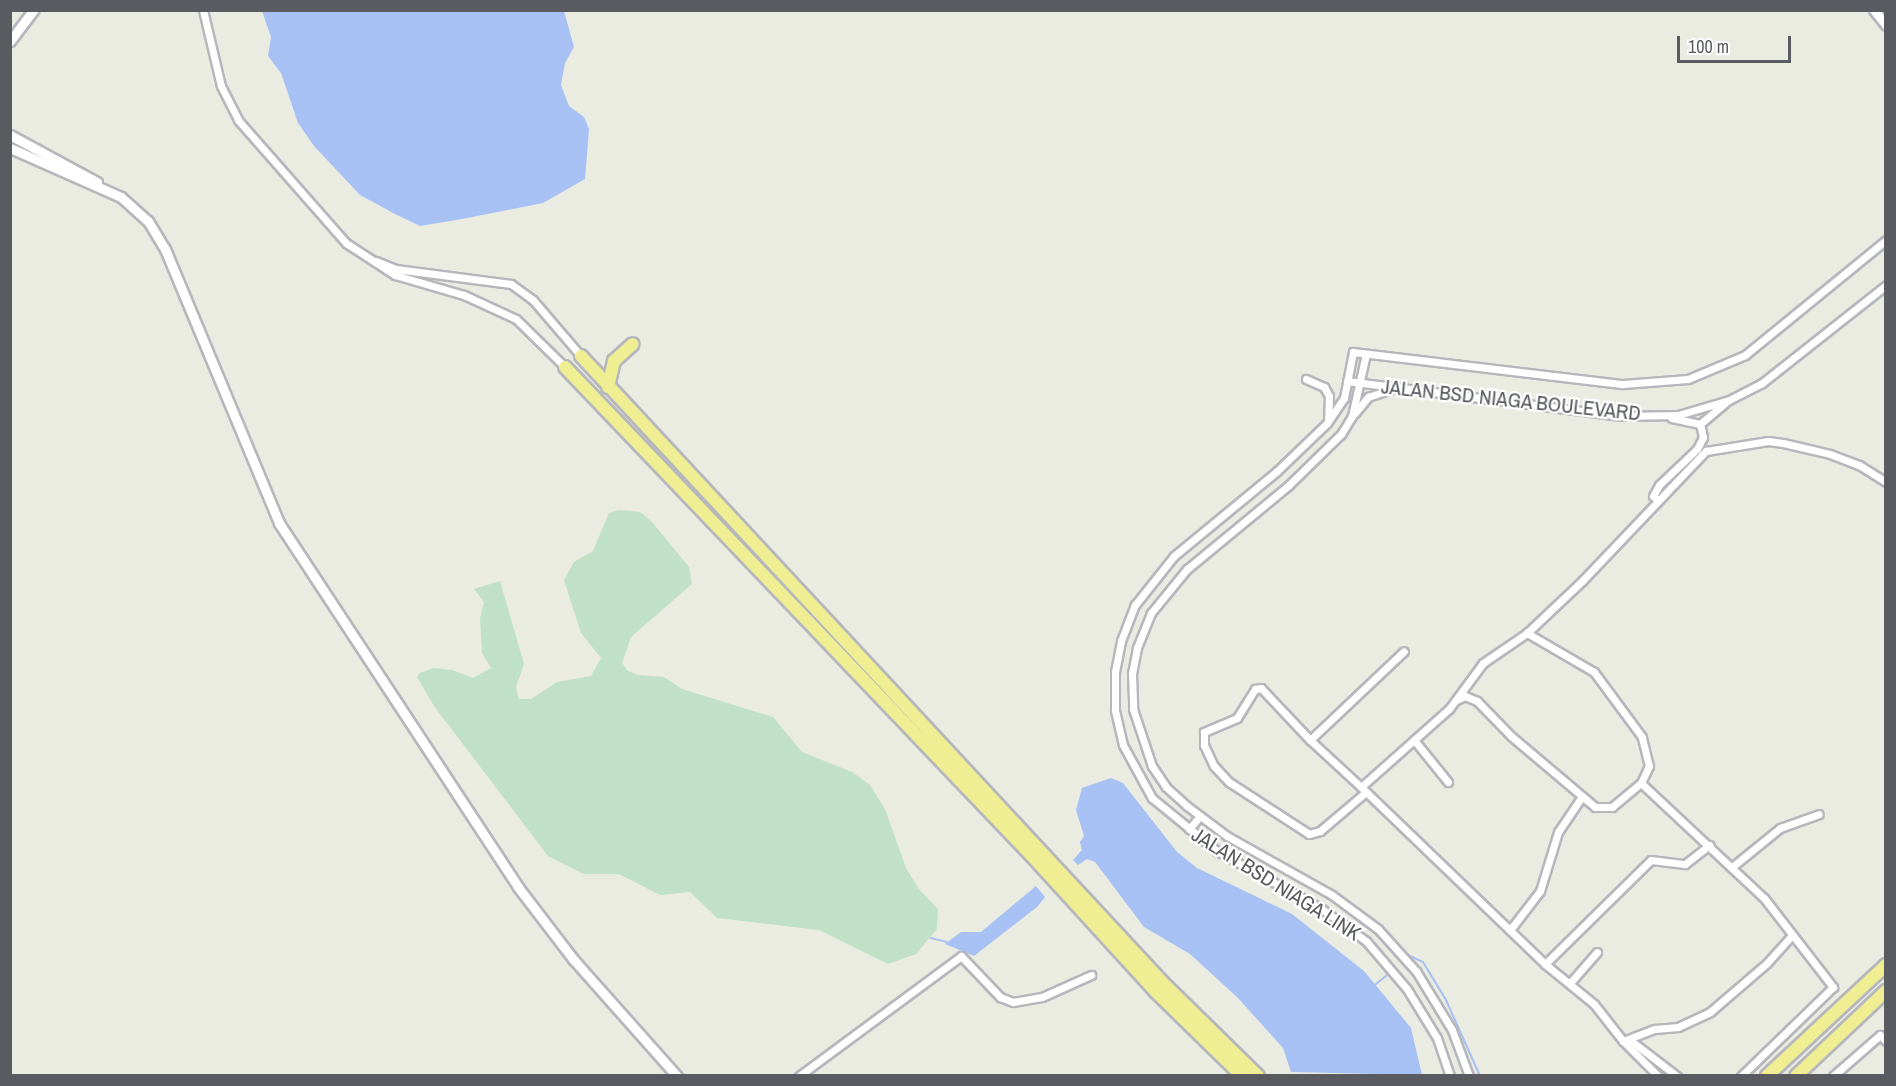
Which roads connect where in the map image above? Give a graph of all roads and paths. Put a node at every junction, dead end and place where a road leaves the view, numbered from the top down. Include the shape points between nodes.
1 (33, 10) edge
2 (203, 10) edge
3 (1874, 10) edge
4 (1886, 25) edge
5 (10, 41) edge
6 (10, 135) edge
7 (10, 148) edge
8 (111, 192) junction
9 (1886, 240) edge
10 (346, 243) junction
11 (1886, 285) edge
12 (633, 344) dead end
13 (1353, 352) joint
14 (1366, 354) junction
15 (581, 356) joint
16 (565, 367) joint
17 (1305, 379) dead end
18 (1347, 381) junction
19 (1360, 383) junction
20 (608, 387) junction
21 (1400, 388) junction
22 (1729, 400) junction
23 (1352, 416) junction
24 (1658, 416) junction
25 (1327, 423) junction
26 (1700, 424) junction
27 (1886, 482) edge
28 (1658, 500) junction
29 (1527, 633) junction
30 (1404, 651) dead end
31 (1455, 700) junction
32 (1310, 740) junction
33 (1414, 740) junction
34 (1448, 782) dead end
35 (1641, 783) junction
36 (1364, 789) junction
37 (1581, 798) junction
38 (1819, 814) dead end
39 (1200, 816) junction
40 (1189, 829) junction
41 (1709, 845) junction
42 (1732, 867) junction
43 (1510, 930) junction
44 (1792, 935) junction
45 (1597, 952) dead end
46 (1545, 964) junction
47 (1886, 965) edge
48 (1091, 975) dead end
49 (1570, 983) junction
50 (1886, 991) edge
51 (1626, 1040) junction
52 (1886, 1041) edge
53 (676, 1076) edge
54 (799, 1076) edge
55 (1242, 1076) edge
56 (1258, 1076) edge
57 (1450, 1076) edge
58 (1469, 1076) edge
59 (1658, 1076) edge
60 (1677, 1076) edge
61 (1741, 1076) edge
62 (1767, 1076) edge
63 (1796, 1076) edge
64 (1833, 1076) edge

1 - 5 main road
2 - 10 street via 221,86 238,120
3 - 4 main road
6 - 8 main road via 82,171
7 - 8 main road
8 - 53 main road via 148,221 165,249 279,522 306,566 518,887 573,959
9 - 14 street, JALAN BSD NIAGA BOULEVARD via 1745,355 1688,379 1623,384
10 - 15 street via 396,269 511,284 533,300
10 - 16 street via 395,275 464,295 516,319
11 - 22 street, JALAN BSD NIAGA BOULEVARD via 1792,362
12 - 20 highway via 614,361
13 - 14 street, JALAN BSD NIAGA BOULEVARD
13 - 18 street, JALAN BSD NIAGA LINK
14 - 19 street, JALAN BSD NIAGA LINK
15 - 20 highway
16 - 55 highway via 1031,855 1155,991
17 - 25 street via 1324,387 1329,396
18 - 19 street, JALAN BSD NIAGA BOULEVARD
18 - 25 street, JALAN BSD NIAGA LINK via 1339,409
19 - 21 street, JALAN BSD NIAGA BOULEVARD
19 - 23 street, JALAN BSD NIAGA LINK
20 - 56 highway via 1164,983
21 - 23 street via 1368,397
21 - 24 street, JALAN BSD NIAGA BOULEVARD via 1621,416
22 - 24 street, JALAN BSD NIAGA BOULEVARD via 1678,415
22 - 26 street
23 - 39 street, JALAN BSD NIAGA LINK via 1318,458 1166,592 1151,613 1137,648 1132,673 1133,708 1141,742 1166,787
24 - 26 street
25 - 40 street, JALAN BSD NIAGA LINK via 1152,579 1136,604 1121,641 1115,700 1124,745 1152,798
26 - 28 street via 1701,444 1659,485 1653,496
27 - 28 street via 1859,465 1830,454 1768,441 1706,450
28 - 29 street
29 - 31 street via 1483,663
29 - 35 street via 1594,672 1642,737 1649,766
30 - 32 street
31 - 33 street
31 - 37 street via 1465,696 1477,701
32 - 36 street
32 - 36 street via 1259,687 1237,718 1209,727 1202,739 1214,766 1229,782 1309,834 1320,831
33 - 34 street
33 - 36 street
35 - 37 street via 1612,807 1594,807
35 - 41 street
36 - 43 street
37 - 43 street via 1558,832 1540,891
38 - 42 street via 1780,828
39 - 40 street
39 - 58 street, JALAN BSD NIAGA LINK via 1227,836 1332,895 1378,928 1428,991 1452,1030
40 - 57 street, JALAN BSD NIAGA LINK via 1217,851 1322,909 1366,941 1413,999 1437,1038
41 - 42 street
41 - 46 street via 1685,864 1651,860
42 - 44 street via 1764,898
43 - 46 street
44 - 51 street via 1721,1005 1678,1028 1655,1029
44 - 61 street via 1833,987
45 - 49 street
46 - 49 street
47 - 62 highway
48 - 54 street via 1042,997 1013,1002 1000,998 961,956
49 - 51 street
50 - 63 highway
51 - 59 street
51 - 60 street
52 - 64 street via 1880,1035

